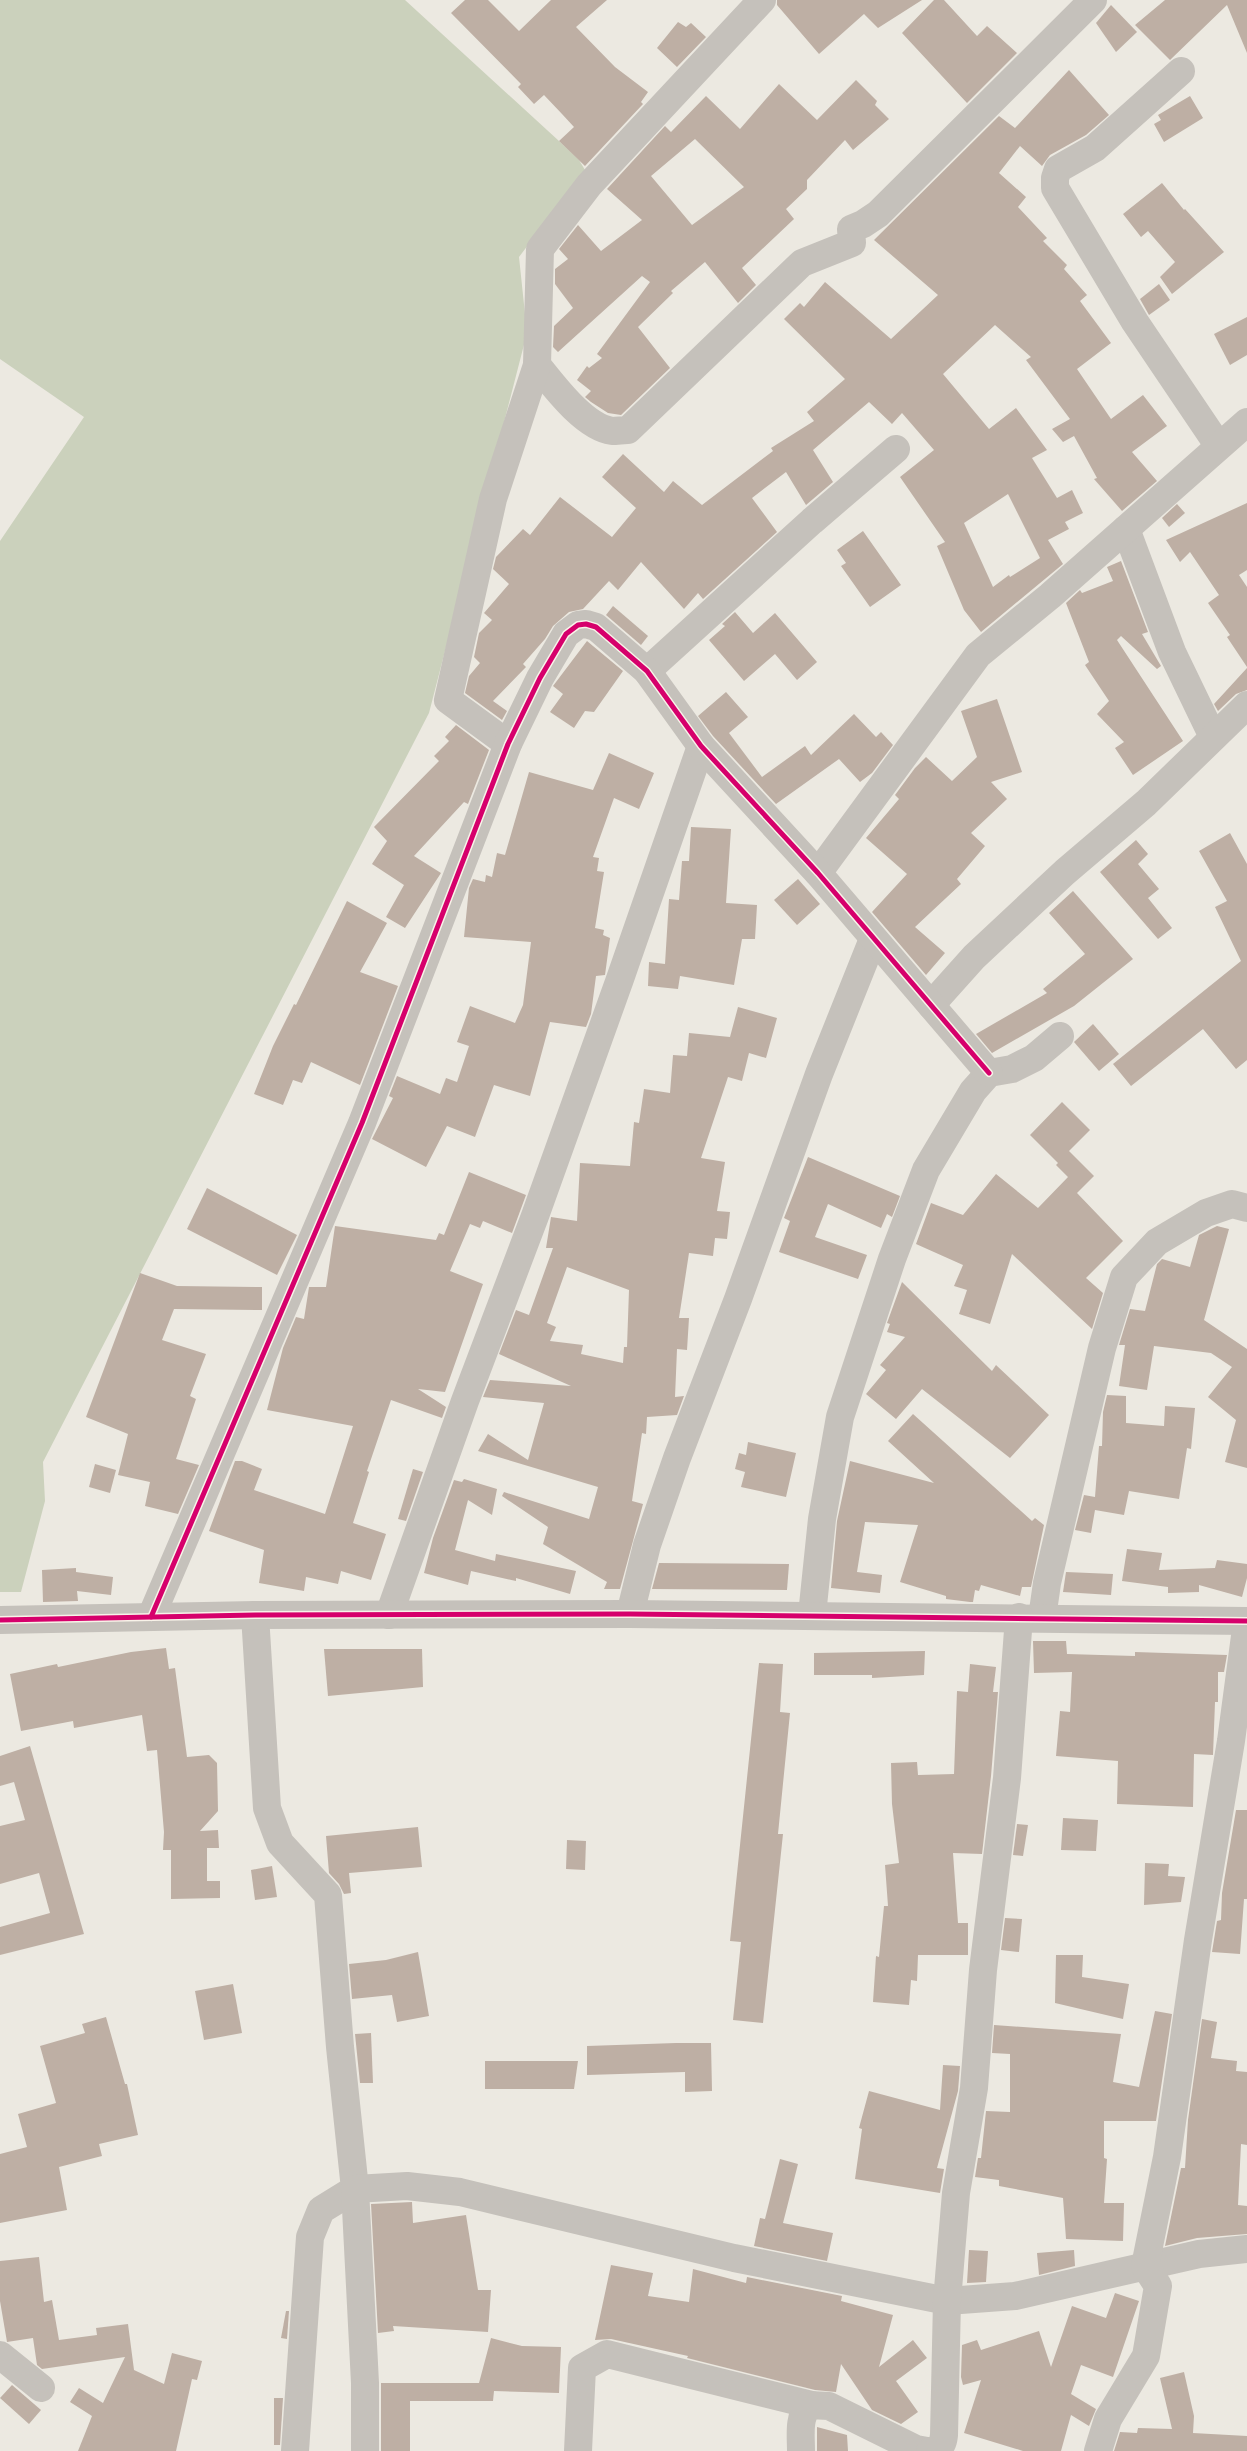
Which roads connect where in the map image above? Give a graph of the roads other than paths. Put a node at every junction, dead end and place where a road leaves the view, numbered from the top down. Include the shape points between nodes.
1 (762, 0) edge
2 (1093, 0) edge
3 (1181, 71) dead end
4 (537, 365) junction
5 (1247, 422) edge
6 (1218, 445) junction
7 (896, 449) dead end
8 (1126, 529) junction
9 (647, 671) junction
10 (1247, 705) edge
11 (1213, 738) junction
12 (508, 744) junction
13 (701, 746) junction
14 (818, 873) junction
15 (873, 939) junction
16 (931, 1005) junction
17 (1060, 1036) dead end
18 (989, 1073) junction
19 (1247, 1208) edge
20 (630, 1614) junction
21 (255, 1615) junction
22 (389, 1615) junction
23 (812, 1616) junction
24 (152, 1617) junction
25 (1031, 1618) junction
26 (0, 1620) edge
27 (1247, 1621) edge
28 (355, 2189) junction
29 (1247, 2250) edge
30 (1145, 2266) junction
31 (947, 2302) junction
32 (0, 2354) edge
33 (41, 2388) dead end
34 (812, 2405) junction
35 (295, 2451) edge
36 (365, 2451) edge
37 (578, 2451) edge
38 (801, 2451) edge
39 (926, 2451) edge
40 (930, 2451) edge
41 (1098, 2451) edge

1 - 4 street via 589,186 540,249
2 - 4 street via 878,214 850,229 852,244 802,263 628,430 613,431 585,418
3 - 6 street via 1095,148 1058,169 1055,188 1136,322
4 - 12 street via 493,499 448,700
5 - 6 street
6 - 8 street
7 - 9 street
8 - 11 street via 1172,652
8 - 14 street via 978,655
9 - 12 street via 596,627 578,625 566,634 540,678
9 - 13 street
10 - 11 street
11 - 16 street via 1146,803 1065,872 974,957
12 - 24 street via 362,1123
13 - 14 street
13 - 22 street via 617,988
14 - 15 street
15 - 16 street
15 - 20 street via 819,1074 676,1458 646,1545
16 - 18 street
17 - 18 street via 1034,1058 1012,1069
18 - 23 street via 974,1091 926,1170 892,1260 840,1417 822,1519
19 - 25 street via 1232,1204 1206,1213 1157,1242 1124,1277 1102,1348 1047,1583
20 - 22 street
20 - 23 street
21 - 22 street
21 - 24 street
21 - 28 street via 267,1808 280,1843 328,1895
23 - 25 street
24 - 26 street
25 - 27 street
25 - 31 street via 983,1970 974,2088 956,2193
27 - 30 street via 1167,2157
28 - 31 street via 406,2186 460,2192 734,2258
28 - 35 street via 322,2210 310,2237
28 - 36 street via 365,2383
29 - 30 street via 1199,2254
30 - 31 street via 1016,2296
30 - 41 street via 1158,2286 1146,2356 1108,2419
31 - 40 street via 943,2444 938,2450
32 - 33 street
34 - 37 street via 607,2354 582,2368
34 - 38 street via 804,2411 800,2429
34 - 39 street via 829,2406 916,2450

